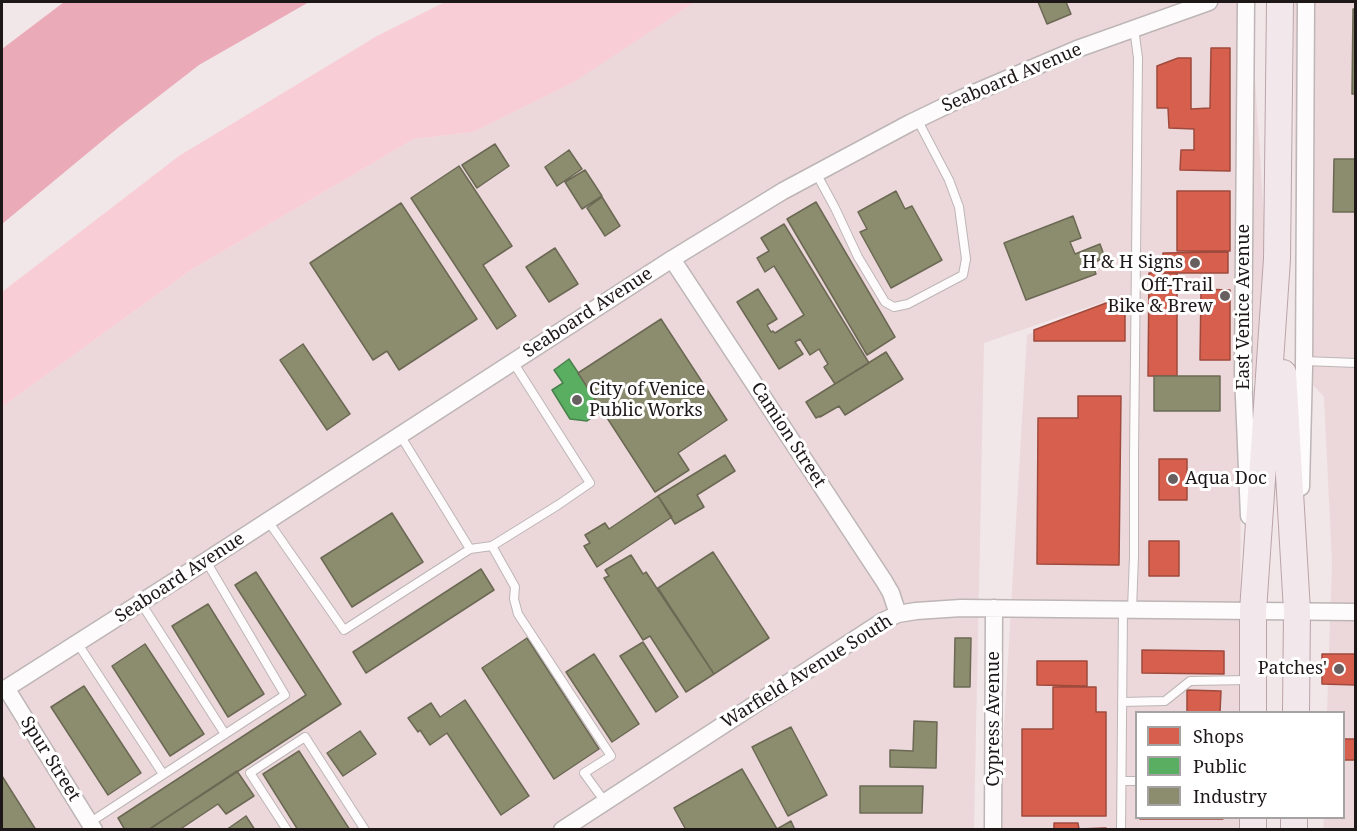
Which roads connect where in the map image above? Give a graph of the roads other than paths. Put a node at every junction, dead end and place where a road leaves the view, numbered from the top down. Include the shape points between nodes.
1 (1209, 2) edge
2 (1246, 2) edge
3 (1280, 2) edge
4 (1306, 2) edge
5 (1134, 28) junction
6 (917, 119) junction
7 (816, 173) junction
8 (672, 259) junction
9 (1277, 265) junction
10 (1304, 361) junction
11 (513, 362) junction
12 (1356, 363) edge
13 (400, 435) junction
14 (268, 521) junction
15 (492, 546) junction
16 (470, 549) junction
17 (206, 561) junction
18 (141, 603) junction
19 (994, 608) junction
20 (1127, 610) junction
21 (1253, 611) junction
22 (1297, 611) junction
23 (1356, 612) edge
24 (898, 614) junction
25 (78, 644) junction
26 (1253, 680) junction
27 (4, 690) edge
28 (1122, 702) junction
29 (1253, 711) edge
30 (1296, 711) edge
31 (225, 734) junction
32 (163, 774) junction
33 (1122, 781) junction
34 (1135, 781) edge
35 (605, 802) junction
36 (91, 826) edge
37 (287, 830) edge
38 (365, 830) edge
39 (562, 830) edge
40 (993, 830) edge
41 (1121, 830) edge

1 - 5 street, Seaboard Avenue
2 - 21 street, East Venice Avenue via 1243,374
3 - 9 main road, East Venice Avenue
4 - 10 street, East Venice Avenue
5 - 6 street, Seaboard Avenue
5 - 20 lane via 1138,58 1134,556
6 - 7 street, Seaboard Avenue
6 - 7 lane via 959,207 966,259 963,275 908,304 894,307 885,302
7 - 8 street, Seaboard Avenue
8 - 11 street, Seaboard Avenue
8 - 24 street, Camion Street via 884,581
9 - 21 main road, East Venice Avenue
9 - 22 main road, East Venice Avenue
10 - 12 lane
10 - 22 street, East Venice Avenue
11 - 13 street, Seaboard Avenue
11 - 15 lane via 590,483
13 - 14 street, Seaboard Avenue
13 - 16 lane
14 - 16 lane via 344,630
14 - 17 street, Seaboard Avenue
15 - 16 lane
15 - 35 lane via 515,587 518,614 611,756 584,773
17 - 18 street, Seaboard Avenue
17 - 31 lane via 285,695
18 - 25 street, Seaboard Avenue
18 - 31 lane
19 - 20 street, Warfield Avenue South
19 - 24 street, Warfield Avenue South
19 - 40 street, Cypress Avenue
20 - 21 street, Warfield Avenue South
20 - 28 lane
21 - 22 street, Warfield Avenue South
21 - 26 main road, East Venice Avenue
22 - 23 street, Warfield Avenue South
22 - 30 main road, East Venice Avenue
24 - 35 street, Warfield Avenue South
25 - 27 street, Seaboard Avenue
25 - 32 lane
26 - 28 lane via 1190,681 1165,701
26 - 29 main road, East Venice Avenue
27 - 36 street, Spur Street
28 - 33 lane
31 - 32 lane
32 - 36 lane
33 - 34 lane
33 - 41 lane
35 - 39 street, Warfield Avenue South
37 - 38 lane via 250,773 305,737

